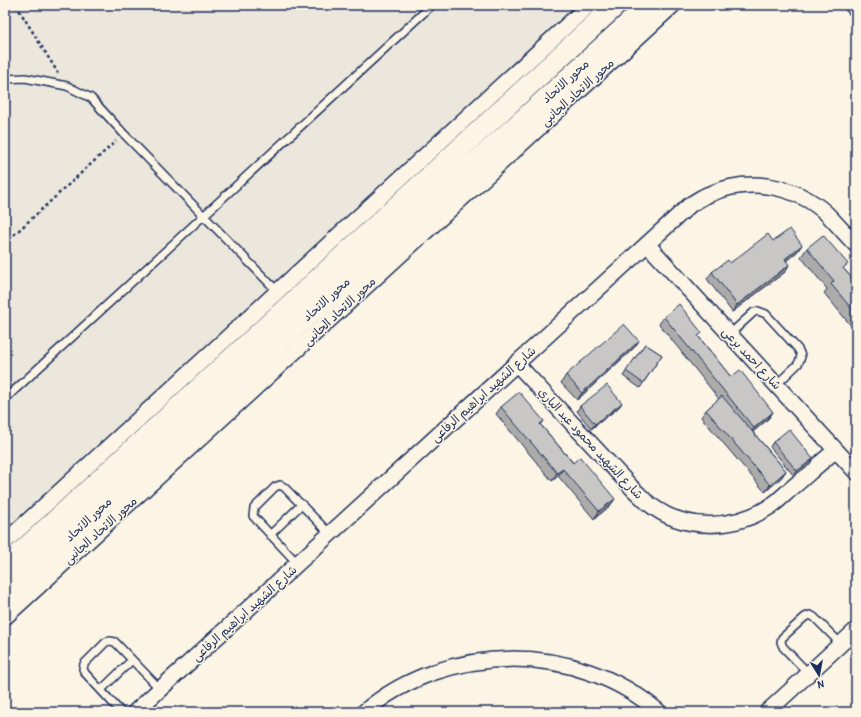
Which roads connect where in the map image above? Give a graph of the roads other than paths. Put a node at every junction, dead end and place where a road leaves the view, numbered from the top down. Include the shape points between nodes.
1 (432, 5) edge
2 (589, 5) edge
3 (616, 5) edge
4 (648, 5) edge
5 (672, 5) edge
6 (852, 5) edge
7 (856, 9) edge
8 (5, 79) edge
9 (204, 216) junction
10 (647, 244) junction
11 (856, 245) edge
12 (283, 298) junction
13 (304, 319) junction
14 (730, 334) junction
15 (517, 364) junction
16 (776, 385) junction
17 (5, 398) edge
18 (836, 450) junction
19 (856, 472) edge
20 (302, 504) junction
21 (330, 534) junction
22 (270, 535) junction
23 (5, 542) edge
24 (298, 564) junction
25 (5, 567) edge
26 (5, 595) edge
27 (5, 617) edge
28 (856, 630) edge
29 (841, 644) junction
30 (132, 660) junction
31 (808, 674) junction
32 (160, 689) junction
33 (101, 690) junction
34 (121, 712) edge
35 (135, 712) edge
36 (364, 712) edge
37 (659, 712) edge
38 (766, 712) edge

1 - 9 lane
2 - 12 street
3 - 12 street, محور الاتحاد
4 - 13 street, محور الاتحاد
5 - 27 street, محور الاتحاد الجانبى
6 - 7 street
8 - 9 lane via 25,78 67,86 92,98
9 - 12 lane
9 - 17 lane
10 - 11 street, شارع الشهيد ابراهيم الرفاعى via 691,204 729,187 750,185 771,186 809,201 826,213
10 - 14 street, شارع احمد برعى
10 - 15 street, شارع الشهيد ابراهيم الرفاعى
12 - 13 street
12 - 23 street
12 - 25 street, محور الاتحاد
13 - 26 street, محور الاتحاد
14 - 16 street, شارع احمد برعى
14 - 16 lane via 758,311 766,314 798,349 801,357 798,364
15 - 18 street, شارع الشهيد محمود عبد الباري via 648,503 682,521 719,525 756,515 772,505
15 - 21 street, شارع الشهيد ابراهيم الرفاعى
16 - 18 street, شارع احمد برعى
18 - 19 street, شارع احمد برعى
20 - 21 lane
20 - 22 lane
20 - 22 lane via 284,487 275,487 252,511 253,516
21 - 24 street, شارع الشهيد ابراهيم الرفاعى
22 - 24 lane
24 - 32 street, شارع الشهيد ابراهيم الرفاعى
28 - 29 street
29 - 31 street
29 - 31 lane via 810,615 782,638 783,647
30 - 32 lane
30 - 33 lane
30 - 33 lane via 115,642 106,642 83,666 85,673
31 - 38 street
32 - 35 street, شارع الشهيد ابراهيم الرفاعى
33 - 34 lane
36 - 37 street via 396,689 423,676 480,660 509,658 568,665 596,674 622,686

